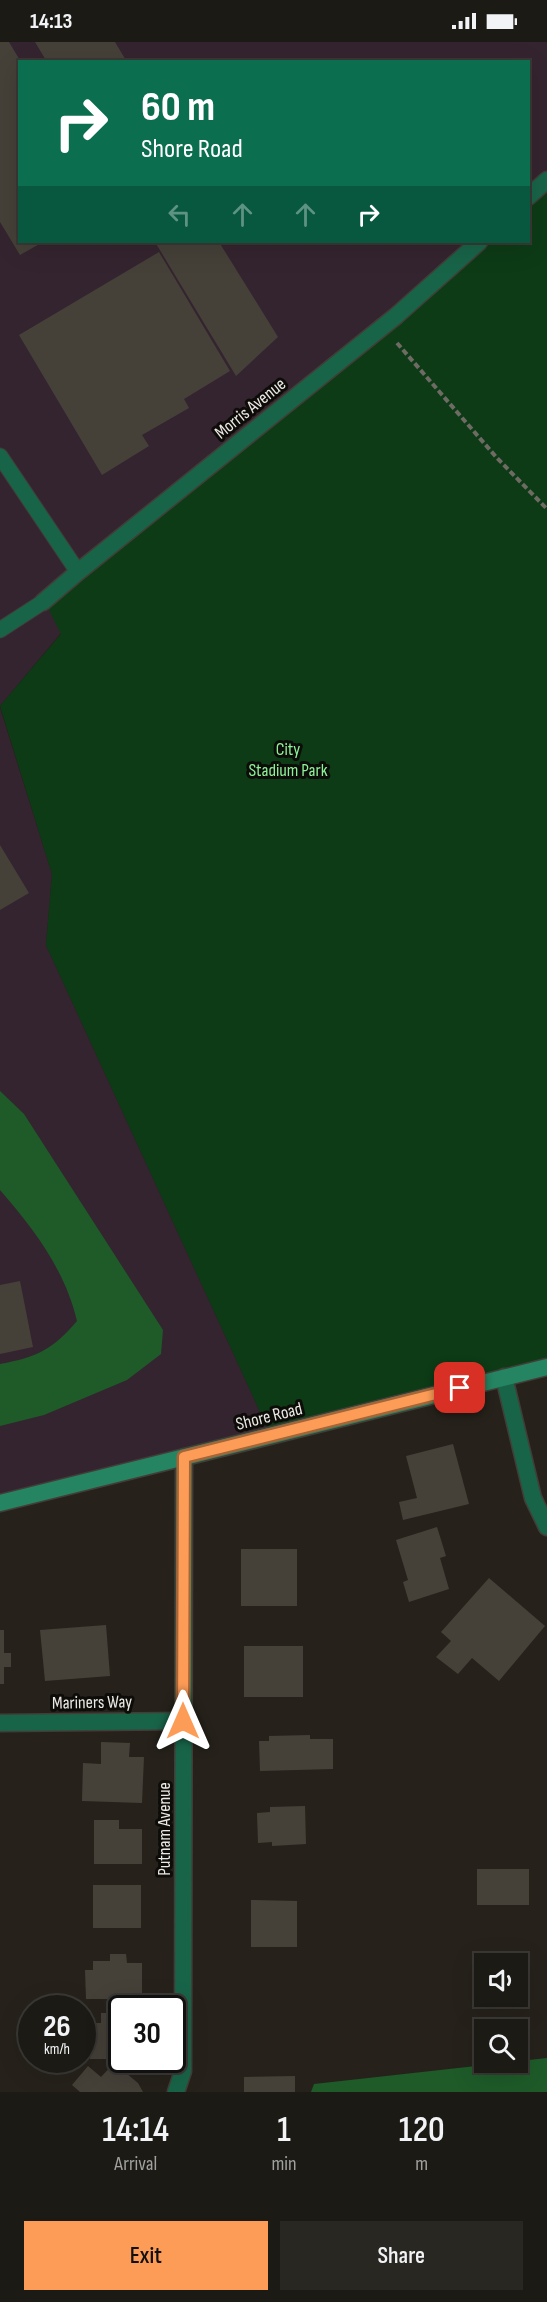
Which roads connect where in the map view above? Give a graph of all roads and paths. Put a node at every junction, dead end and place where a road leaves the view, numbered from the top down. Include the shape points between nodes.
1 (547, 180) edge
2 (530, 195) edge
3 (478, 243) edge
4 (383, 327) junction
5 (0, 456) edge
6 (547, 509) edge
7 (78, 572) junction
8 (43, 602) joint
9 (0, 630) edge
10 (547, 1367) edge
11 (504, 1377) junction
12 (184, 1457) junction
13 (0, 1503) edge
14 (547, 1527) edge
15 (183, 1721) junction
16 (0, 1723) edge
17 (176, 2092) edge

1 - 2 street
3 - 4 street, Morris Avenue
4 - 6 path via 497,458
4 - 7 street, Morris Avenue
5 - 7 lane
7 - 8 street, Morris Avenue
8 - 9 lane
10 - 11 main road, Shore Road
11 - 12 main road, Shore Road
11 - 14 street via 533,1498
12 - 13 main road, Shore Road
12 - 15 street, Putnam Avenue
15 - 16 street, Mariners Way
15 - 17 street, Putnam Avenue via 183,2071

